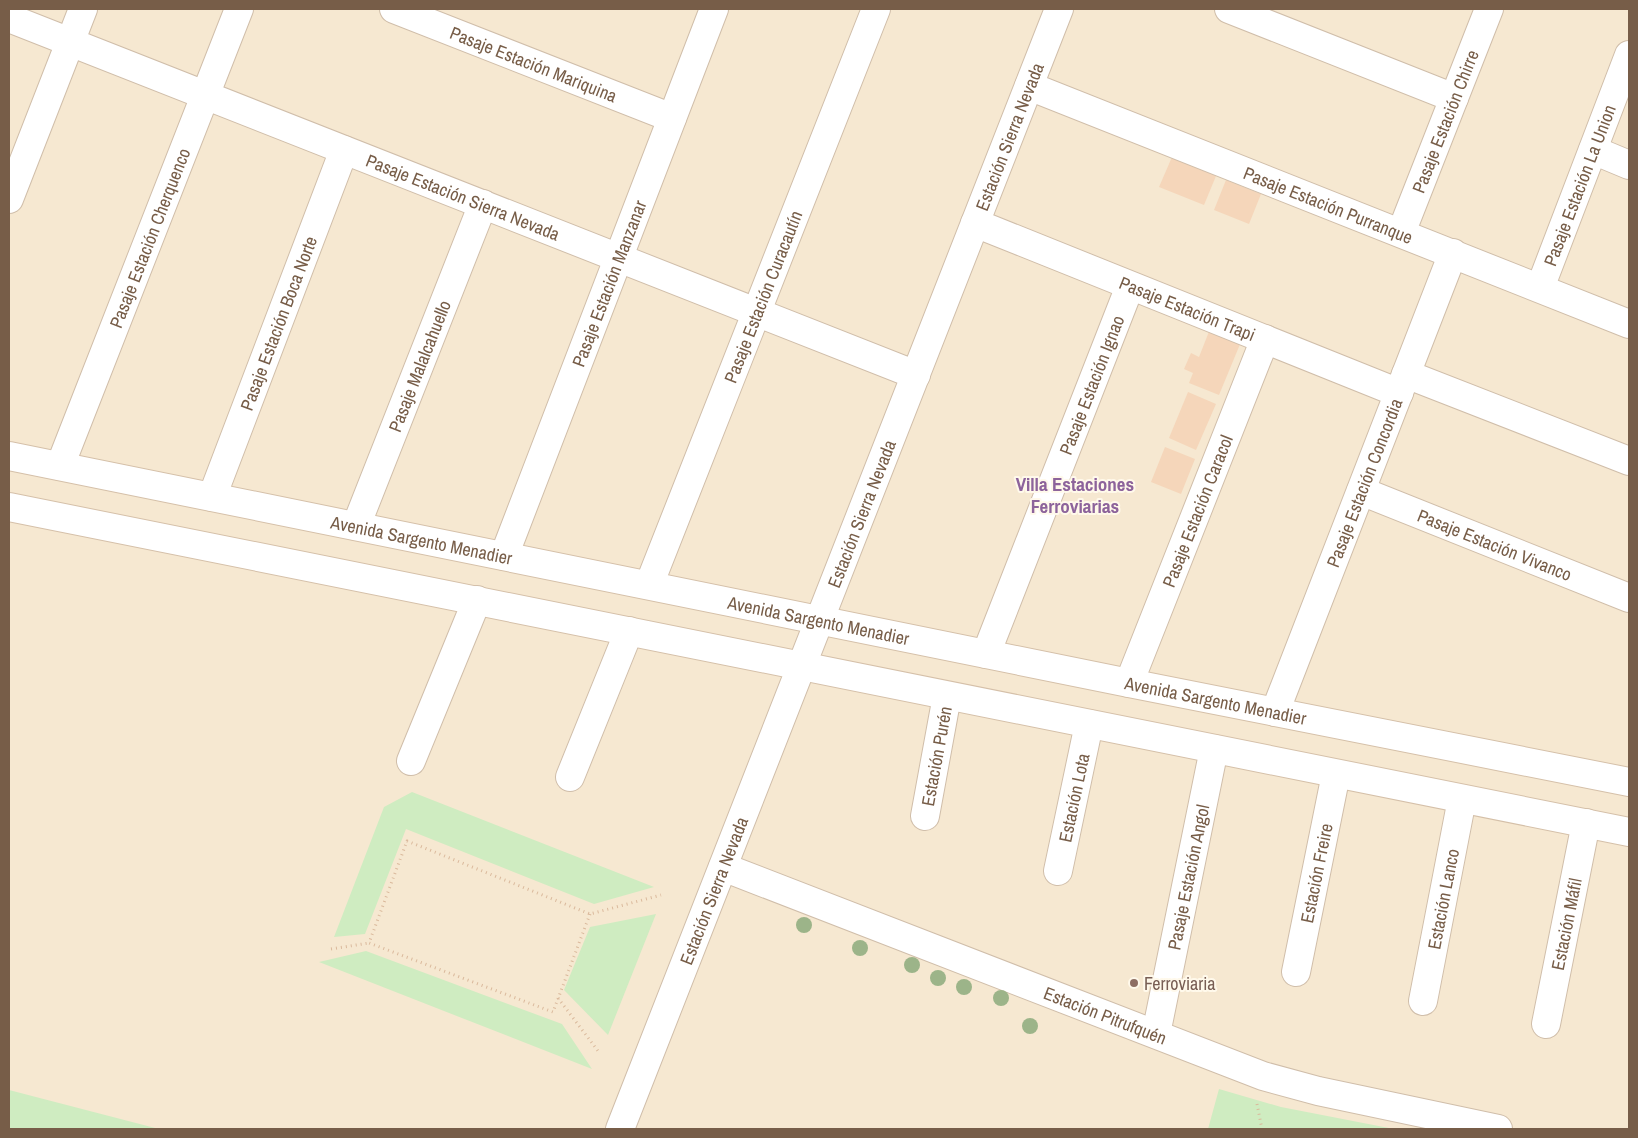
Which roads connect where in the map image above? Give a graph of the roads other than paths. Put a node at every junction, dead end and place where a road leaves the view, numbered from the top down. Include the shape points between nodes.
1 (83, 9) edge
2 (239, 9) edge
3 (394, 9) edge
4 (714, 9) edge
5 (876, 9) edge
6 (1059, 9) edge
7 (1229, 9) edge
8 (1489, 9) edge
9 (9, 18) edge
10 (70, 42) junction
11 (1629, 55) edge
12 (1029, 86) junction
13 (205, 95) junction
14 (1454, 98) junction
15 (672, 118) junction
16 (344, 150) junction
17 (1593, 150) junction
18 (1629, 165) edge
19 (9, 199) edge
20 (483, 204) junction
21 (975, 223) junction
22 (1401, 233) junction
23 (1453, 253) junction
24 (619, 258) junction
25 (1130, 286) junction
26 (1540, 288) junction
27 (757, 312) junction
28 (1629, 324) edge
29 (1265, 339) junction
30 (916, 375) junction
31 (1402, 384) junction
32 (9, 456) edge
33 (1629, 461) edge
34 (60, 466) junction
35 (1361, 491) junction
36 (212, 497) junction
37 (9, 507) edge
38 (356, 526) junction
39 (504, 556) junction
40 (649, 585) junction
41 (1629, 598) edge
42 (477, 600) junction
43 (820, 620) junction
44 (629, 631) junction
45 (986, 654) junction
46 (802, 667) junction
47 (1129, 683) junction
48 (947, 696) junction
49 (1275, 712) junction
50 (1089, 724) junction
51 (1214, 749) junction
52 (411, 761) dead end
53 (1336, 774) junction
54 (570, 777) dead end
55 (1629, 782) edge
56 (1462, 799) junction
57 (925, 816) dead end
58 (1586, 823) junction
59 (1629, 832) edge
60 (723, 867) junction
61 (1058, 871) dead end
62 (1296, 972) dead end
63 (1422, 1001) dead end
64 (1546, 1024) dead end
65 (1156, 1034) junction
66 (620, 1129) edge
67 (1498, 1129) edge

1 - 10 street
2 - 13 street, Pasaje Estación Cherquenco
3 - 15 street, Pasaje Estación Mariquina
4 - 15 street, Pasaje Estación Manzanar
5 - 27 street, Pasaje Estación Curacautín
6 - 12 street, Estación Sierra Nevada
7 - 14 street
8 - 14 street, Pasaje Estación Chirre
9 - 10 street, Pasaje Estación Sierra Nevada
10 - 13 street, Pasaje Estación Sierra Nevada
10 - 19 street
11 - 17 street, Pasaje Estación La Union
12 - 21 street, Estación Sierra Nevada
12 - 22 street, Pasaje Estación Purranque
13 - 16 street, Pasaje Estación Sierra Nevada
13 - 34 street, Pasaje Estación Cherquenco
14 - 22 street, Pasaje Estación Chirre
15 - 24 street, Pasaje Estación Manzanar
16 - 20 street, Pasaje Estación Sierra Nevada
16 - 36 street, Pasaje Estación Boca Norte
17 - 18 street
17 - 26 street, Pasaje Estación La Union
20 - 24 street, Pasaje Estación Sierra Nevada
20 - 38 street, Pasaje Malalcahuello
21 - 25 street, Pasaje Estación Trapi
21 - 30 street, Estación Sierra Nevada
22 - 23 street, Pasaje Estación Purranque
23 - 26 street, Pasaje Estación Purranque
23 - 31 street, Pasaje Estación Concordia
24 - 27 street, Pasaje Estación Sierra Nevada
24 - 39 street, Pasaje Estación Manzanar
25 - 29 street, Pasaje Estación Trapi
25 - 45 street, Pasaje Estación Ignao
26 - 28 street, Pasaje Estación Purranque
27 - 30 street, Pasaje Estación Sierra Nevada
27 - 40 street, Pasaje Estación Curacautín
29 - 31 street, Pasaje Estación Trapi
29 - 47 street, Pasaje Estación Caracol
30 - 43 street, Estación Sierra Nevada
31 - 33 street, Pasaje Estación Trapi
31 - 35 street, Pasaje Estación Concordia
32 - 34 street, Avenida Sargento Menadier
34 - 36 street, Avenida Sargento Menadier
35 - 41 street, Pasaje Estación Vivanco
35 - 49 street, Pasaje Estación Concordia
36 - 38 street, Avenida Sargento Menadier
37 - 42 street
38 - 39 street, Avenida Sargento Menadier
39 - 40 street, Avenida Sargento Menadier
40 - 43 street, Avenida Sargento Menadier
42 - 44 street
42 - 52 street
43 - 45 street, Avenida Sargento Menadier
43 - 46 street, Estación Sierra Nevada
44 - 46 street
44 - 54 street
45 - 47 street, Avenida Sargento Menadier
46 - 48 street
46 - 60 street, Estación Sierra Nevada
47 - 49 street, Avenida Sargento Menadier
48 - 50 street
48 - 57 street, Estación Purén
49 - 55 street, Avenida Sargento Menadier
50 - 51 street
50 - 61 street, Estación Lota
51 - 53 street
51 - 65 street, Pasaje Estación Angol
53 - 56 street
53 - 62 street, Estación Freire
56 - 58 street
56 - 63 street, Estación Lanco
58 - 59 street
58 - 64 street, Estación Máfil
60 - 65 street, Estación Pitrufquén
60 - 66 street, Estación Sierra Nevada
65 - 67 street, Estación Pitrufquén via 1263,1076 1318,1091

